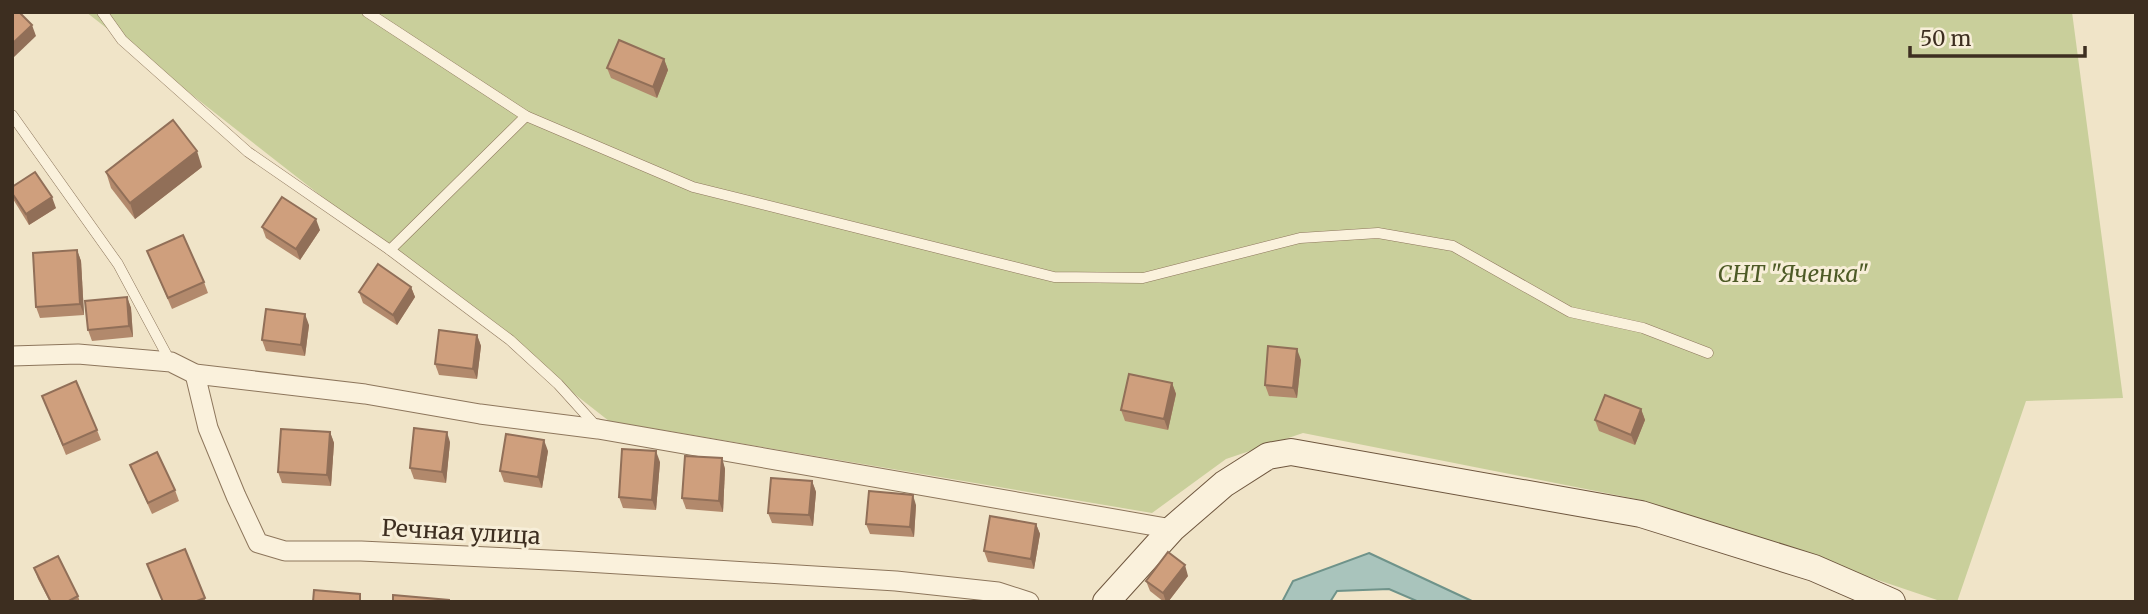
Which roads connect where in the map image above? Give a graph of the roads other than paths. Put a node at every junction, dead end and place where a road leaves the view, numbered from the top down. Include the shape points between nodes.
1 (102, 12) edge
2 (367, 12) edge
3 (12, 115) edge
4 (526, 116) junction
5 (390, 250) junction
6 (1708, 353) dead end
7 (12, 356) edge
8 (171, 362) junction
9 (195, 374) junction
10 (598, 429) junction
11 (1172, 529) junction
12 (1028, 602) edge
13 (1106, 602) edge
14 (1892, 602) edge

1 - 5 lane via 122,40 248,152
2 - 4 lane
3 - 8 lane via 118,264
4 - 5 lane
4 - 6 lane via 693,187 1054,277 1143,278 1300,238 1378,233 1453,246 1570,312 1643,328
5 - 10 lane via 510,340
7 - 8 street via 78,354
8 - 9 street
9 - 10 street
9 - 12 street, Речная улица via 208,428 258,543 285,551 528,559 896,581 998,592
10 - 11 street
11 - 13 street
11 - 14 street via 1224,484 1268,456 1312,454 1642,513 1814,568

